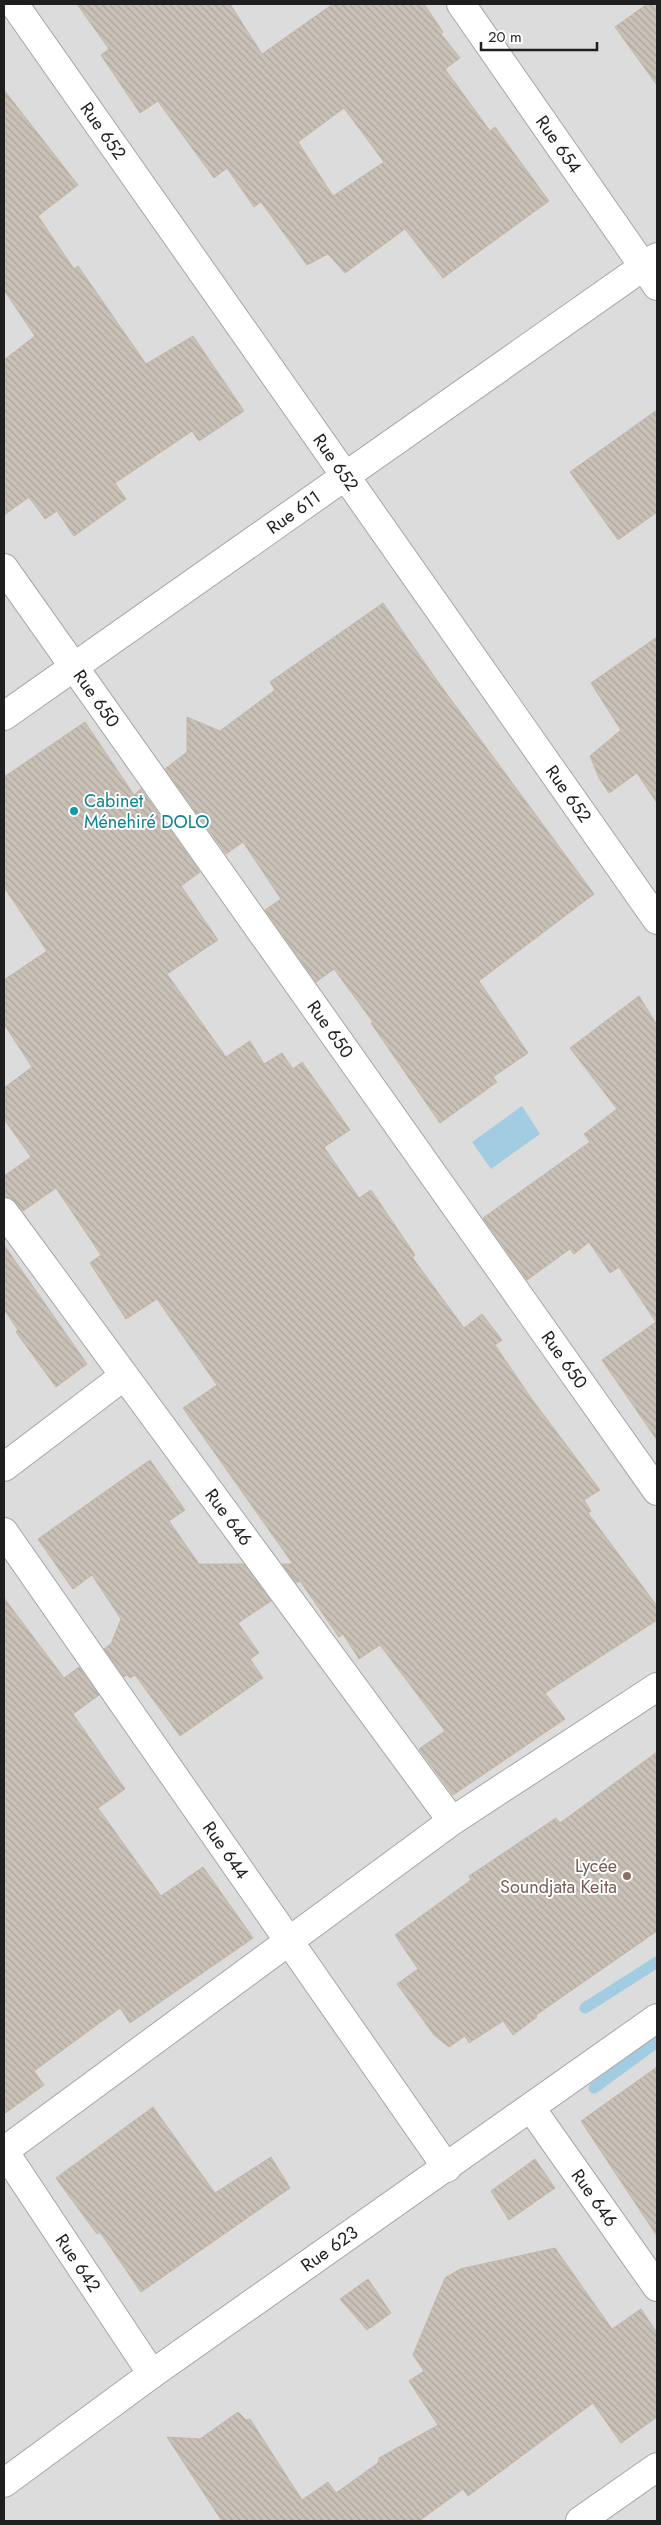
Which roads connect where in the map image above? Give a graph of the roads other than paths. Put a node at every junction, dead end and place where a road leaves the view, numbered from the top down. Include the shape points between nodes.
1 (14, 4) edge
2 (461, 4) edge
3 (653, 270) edge
4 (346, 476) junction
5 (4, 568) edge
6 (74, 668) junction
7 (4, 716) edge
8 (657, 920) edge
9 (4, 1212) edge
10 (124, 1376) junction
11 (4, 1467) edge
12 (657, 1490) edge
13 (4, 1532) edge
14 (657, 1687) edge
15 (452, 1822) junction
16 (288, 1940) junction
17 (657, 2018) edge
18 (532, 2108) junction
19 (4, 2151) edge
20 (447, 2168) junction
21 (657, 2287) edge
22 (152, 2374) junction
23 (657, 2467) edge
24 (4, 2483) edge
25 (580, 2521) edge

1 - 4 street, Rue 652
2 - 3 street, Rue 654
3 - 4 street, Rue 611
4 - 6 street, Rue 611
4 - 8 street, Rue 652
5 - 6 street, Rue 650
6 - 7 street, Rue 611
6 - 12 street, Rue 650
9 - 10 street, Rue 646
10 - 11 street
10 - 15 street, Rue 646
13 - 16 street, Rue 644
14 - 15 street
15 - 16 street
16 - 19 street
16 - 20 street, Rue 644
17 - 18 street, Rue 623
18 - 20 street, Rue 623
18 - 21 street, Rue 646
19 - 22 street, Rue 642
20 - 22 street, Rue 623
22 - 24 street, Rue 623
23 - 25 street

